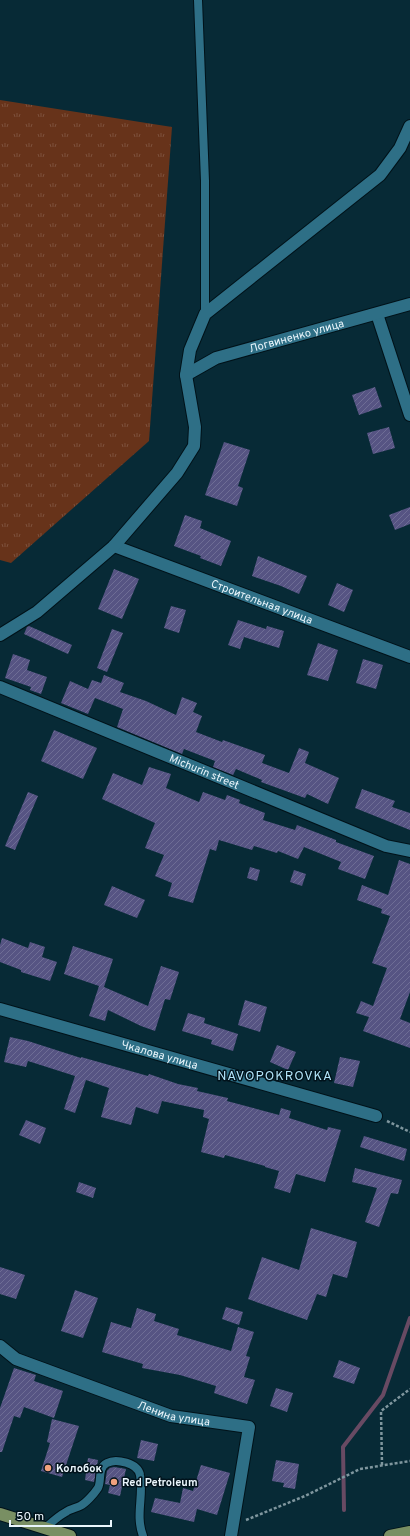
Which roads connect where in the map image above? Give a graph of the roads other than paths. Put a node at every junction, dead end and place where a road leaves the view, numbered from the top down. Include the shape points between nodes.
1 (198, 0) edge
2 (410, 126) edge
3 (410, 304) edge
4 (205, 314) junction
5 (377, 314) junction
6 (186, 375) junction
7 (410, 415) edge
8 (114, 546) junction
9 (0, 635) edge
10 (410, 657) edge
11 (0, 688) edge
12 (410, 851) edge
13 (0, 1009) edge
14 (376, 1116) road end
15 (0, 1346) edge
16 (0, 1514) edge
17 (44, 1529) junction
18 (232, 1530) edge
19 (410, 1532) edge
20 (70, 1536) edge
21 (144, 1536) edge
22 (390, 1536) edge

1 - 4 lane via 205,181
2 - 4 street via 400,148 380,175
3 - 5 street, Логвиненко улица
4 - 6 street via 190,350
5 - 6 street, Логвиненко улица via 216,358
5 - 7 street
6 - 8 street via 195,427 194,446 177,473
8 - 9 street via 37,612
8 - 10 street, Строительная улица
11 - 12 street, Michurin street via 386,846
13 - 14 street, Чкалова улица
15 - 18 street, Ленина улица via 16,1359 171,1416 249,1427
16 - 17 main road
17 - 20 main road
17 - 21 lane via 66,1511 82,1505 98,1488 105,1464 113,1461 135,1466 139,1470 139,1519
19 - 22 main road

